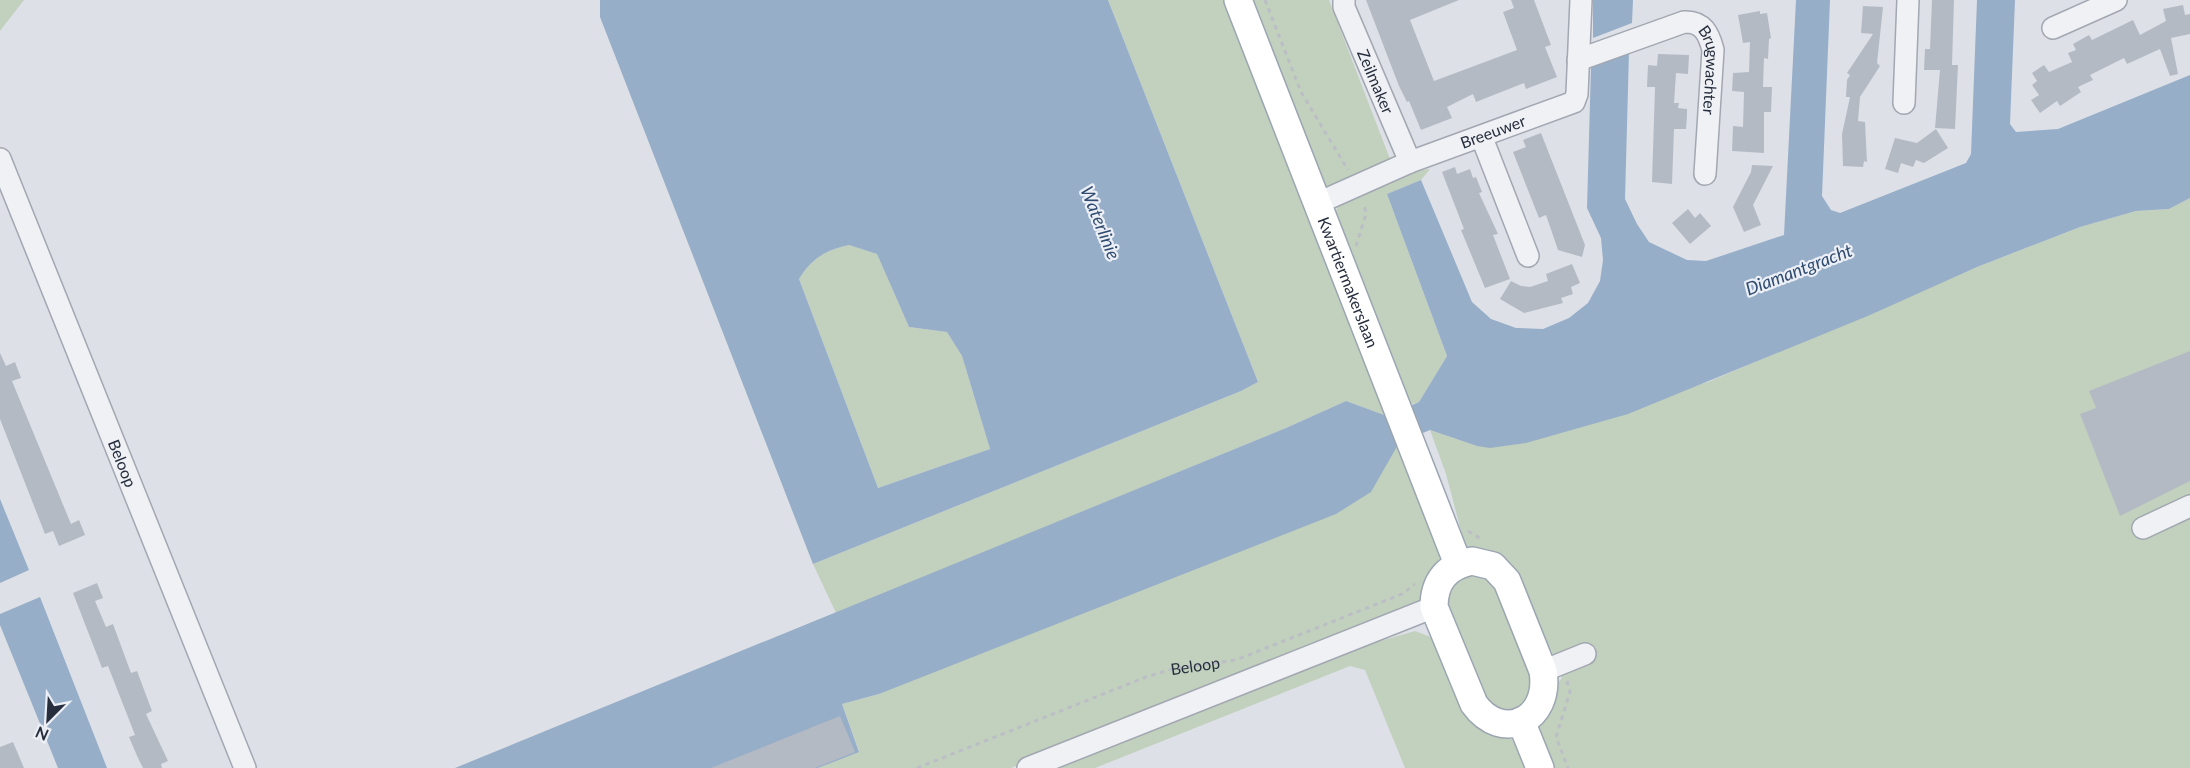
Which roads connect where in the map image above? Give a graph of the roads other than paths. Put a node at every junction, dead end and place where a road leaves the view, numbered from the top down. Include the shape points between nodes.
1 (1238, 0) edge
2 (1344, 0) edge
3 (1581, 0) edge
4 (1908, 0) edge
5 (2116, 0) edge
6 (2053, 28) dead end
7 (1578, 60) junction
8 (1904, 103) dead end
9 (1482, 138) junction
10 (0, 159) edge
11 (1410, 162) junction
12 (1705, 174) dead end
13 (1318, 203) junction
14 (1528, 256) dead end
15 (2190, 506) edge
16 (2143, 528) dead end
17 (1458, 564) junction
18 (1434, 607) junction
19 (1585, 654) dead end
20 (1543, 671) junction
21 (1521, 721) junction
22 (245, 768) edge
23 (1029, 768) edge
24 (1540, 768) edge

1 - 13 main road, Kwartiermakerslaan
2 - 11 street, Zeilmaker
3 - 7 street, Breeuwer
4 - 8 street
5 - 6 street
7 - 9 street, Breeuwer via 1574,102
7 - 12 street, Brugwachter via 1684,22 1704,28 1713,50
9 - 11 street, Breeuwer
9 - 14 street
10 - 22 street, Beloop
11 - 13 street, Breeuwer
13 - 17 main road, Kwartiermakerslaan
15 - 16 street
17 - 18 main road via 1448,570 1438,585
17 - 20 main road via 1482,562 1501,572
18 - 21 main road via 1474,704 1482,714 1500,722
18 - 23 street, Beloop
19 - 20 street
20 - 21 main road via 1542,701 1531,716
21 - 24 main road

